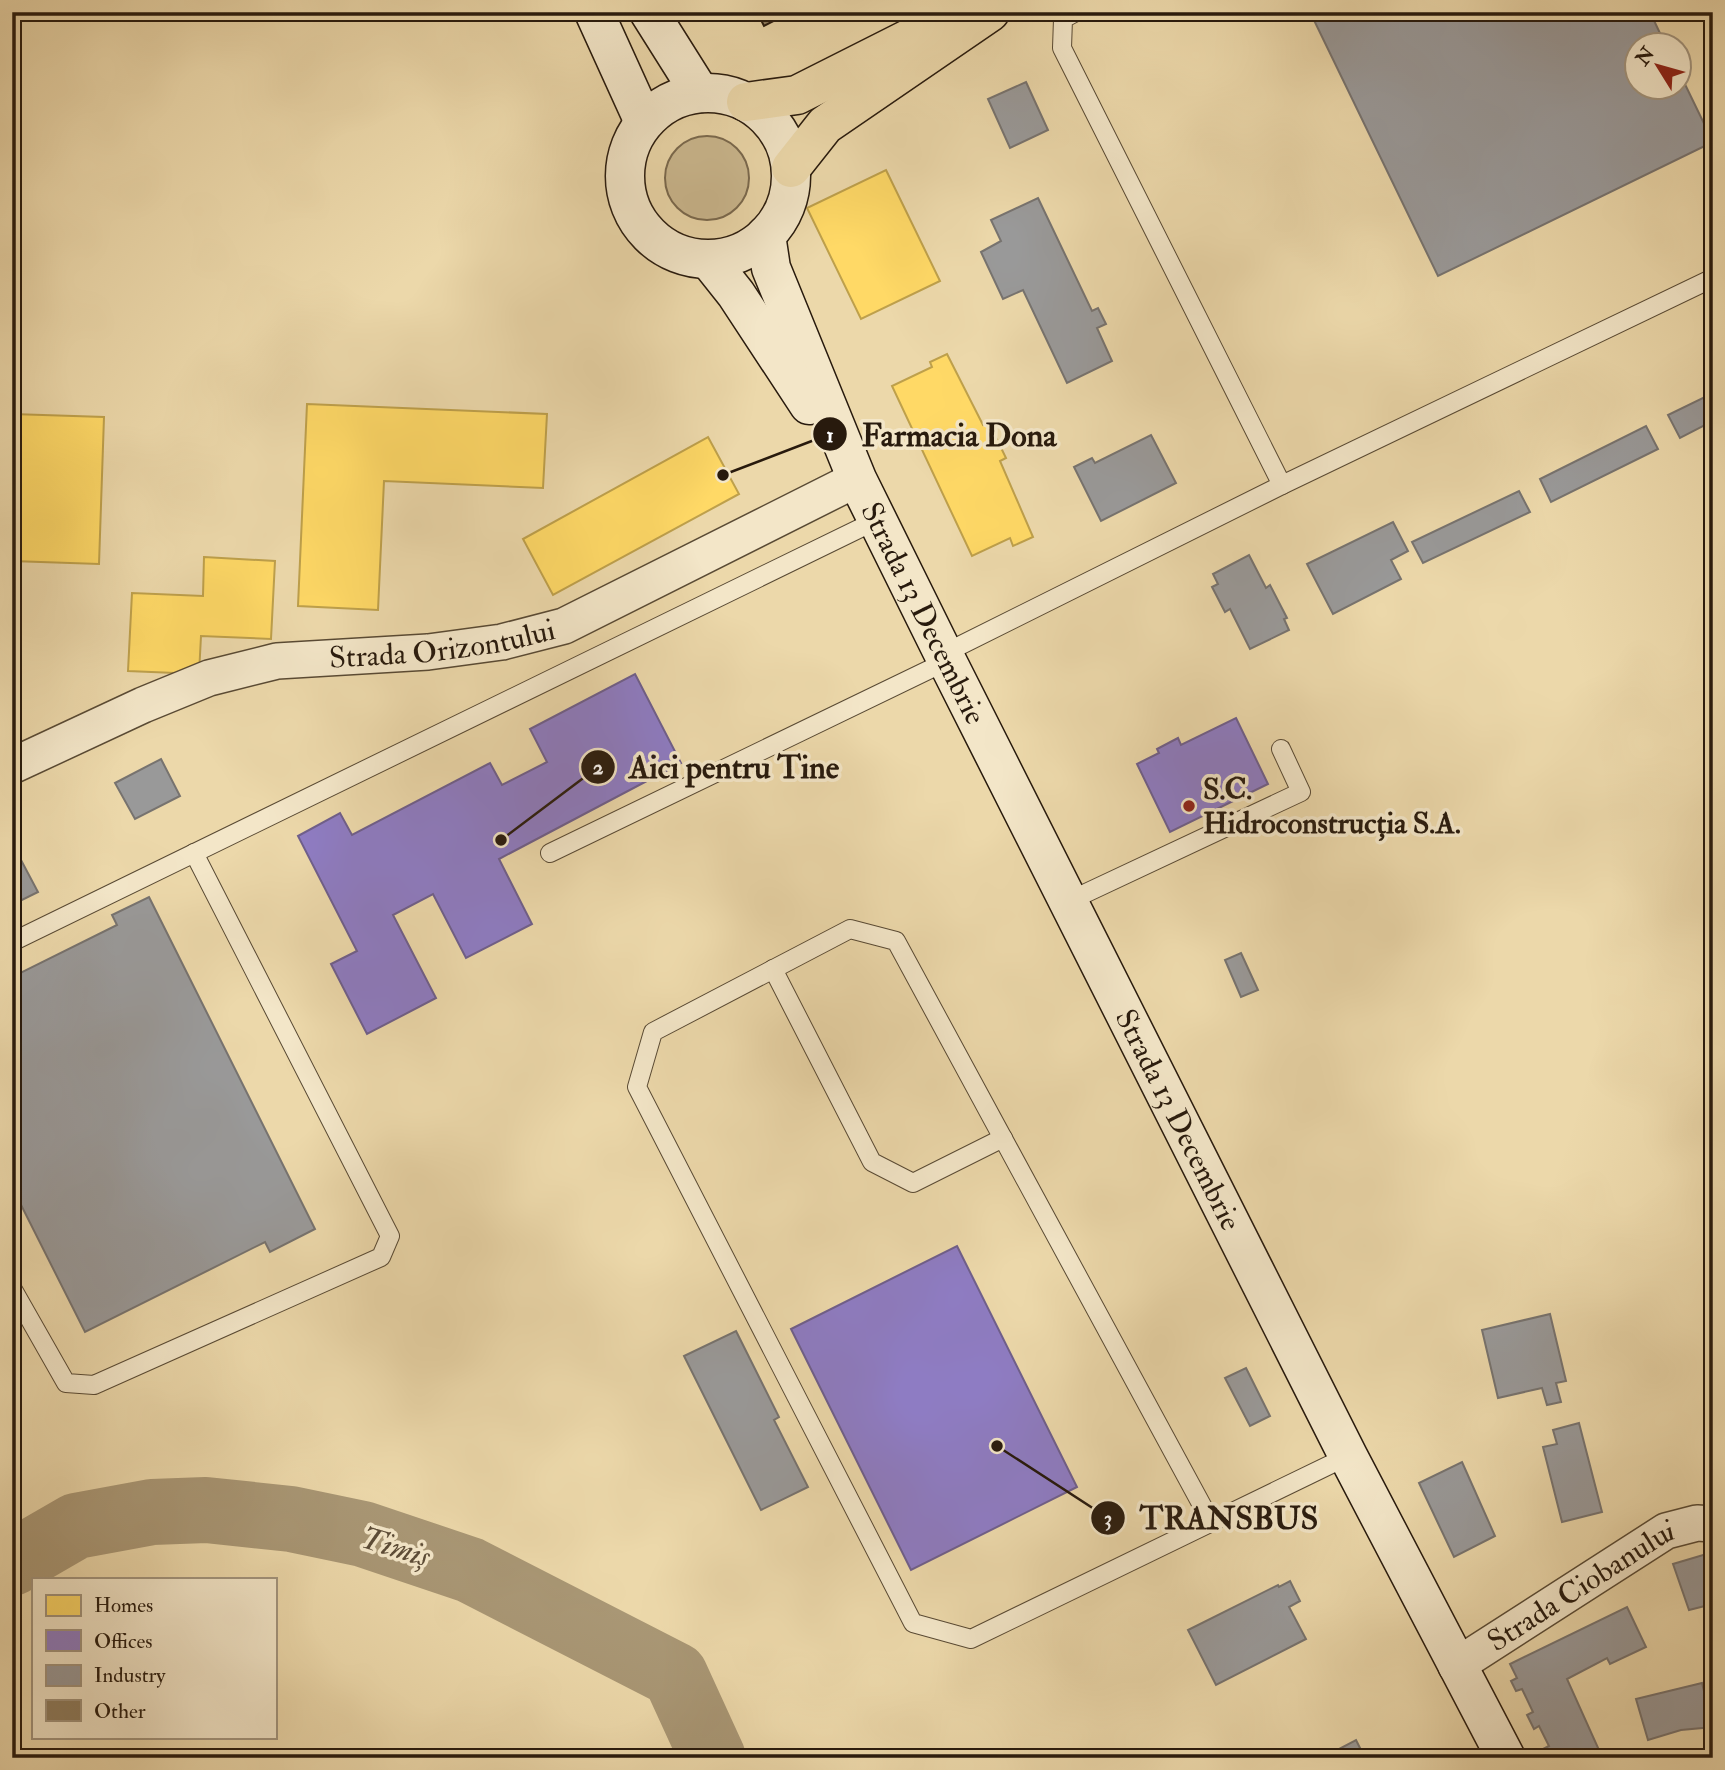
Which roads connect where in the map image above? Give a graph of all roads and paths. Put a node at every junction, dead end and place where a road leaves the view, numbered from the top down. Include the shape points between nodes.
1 (594, 12) edge
2 (649, 12) edge
3 (962, 12) edge
4 (990, 12) edge
5 (1076, 12) edge
6 (699, 93) junction
7 (746, 102) junction
8 (643, 122) junction
9 (791, 168) junction
10 (766, 235) junction
11 (709, 260) junction
12 (1713, 278) edge
13 (857, 479) junction
14 (1282, 485) junction
15 (877, 520) junction
16 (945, 658) junction
17 (1281, 749) dead end
18 (12, 766) edge
19 (194, 853) junction
20 (550, 853) dead end
21 (1069, 901) junction
22 (12, 942) edge
23 (773, 969) junction
24 (1003, 1138) junction
25 (12, 1288) edge
26 (1348, 1455) junction
27 (1212, 1522) junction
28 (1713, 1524) edge
29 (1456, 1666) junction
30 (1506, 1758) edge

1 - 8 main road
2 - 6 main road
3 - 7 highway via 797,95
4 - 9 highway via 825,125
5 - 14 lane via 1063,19 1062,48
6 - 7 main road via 723,94
6 - 8 main road via 679,97
7 - 9 main road via 769,118 784,142
8 - 11 main road via 625,166 625,190 632,212 645,232 664,248
9 - 10 main road via 790,193 781,216
10 - 11 main road via 740,253
10 - 13 main road, Strada 13 Decembrie via 771,268
11 - 13 main road, Strada 13 Decembrie
12 - 14 lane
13 - 15 main road, Strada 13 Decembrie
13 - 18 street, Strada Orizontului via 564,626 502,642 428,652 277,661 209,678
14 - 16 lane
15 - 16 main road, Strada 13 Decembrie
15 - 19 lane
16 - 20 lane
16 - 21 main road, Strada 13 Decembrie
17 - 21 lane via 1301,792
19 - 22 lane
19 - 25 lane via 390,1236 381,1257 94,1385 66,1383
21 - 26 main road, Strada 13 Decembrie
23 - 24 lane via 850,929 895,941
23 - 24 lane via 872,1162 912,1183
23 - 27 lane via 653,1032 636,1087 913,1623 971,1639
24 - 27 lane
26 - 27 lane
26 - 29 main road, Strada 13 Decembrie
28 - 29 street, Strada Ciobanului via 1666,1531
29 - 30 main road, Strada 13 Decembrie

